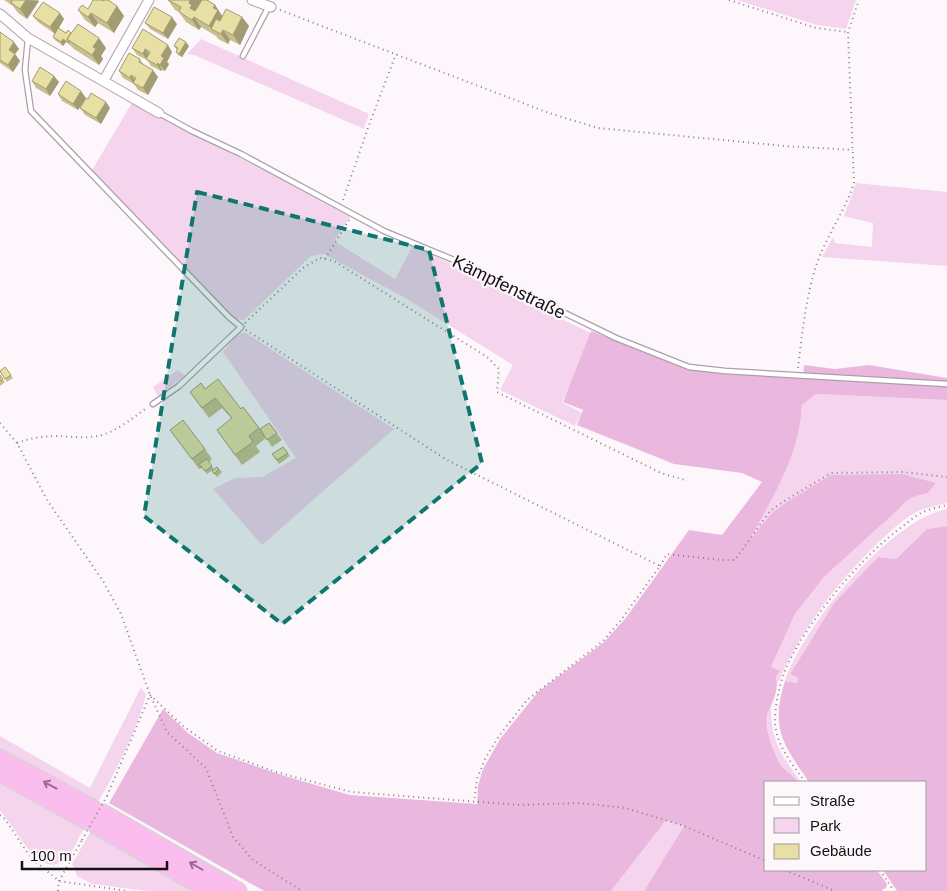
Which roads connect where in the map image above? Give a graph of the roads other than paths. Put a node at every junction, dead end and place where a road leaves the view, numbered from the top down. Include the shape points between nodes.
1 (149, 0) edge
2 (252, 0) edge
3 (270, 7) joint
4 (0, 14) edge
5 (28, 38) junction
6 (243, 56) dead end
7 (104, 80) junction
8 (159, 112) joint
9 (947, 384) edge
10 (152, 404) road end
11 (0, 758) edge
12 (0, 774) edge
13 (95, 817) junction
14 (210, 891) edge
15 (238, 891) edge

1 - 7 street
2 - 3 street
3 - 6 lane
4 - 5 street, Kämpfenstraße
5 - 7 street, Kämpfenstraße
5 - 10 lane via 25,70 31,111 241,327 178,386
7 - 8 street, Kämpfenstraße
8 - 9 lane, Kämpfenstraße via 384,231 466,265 616,338 689,367
13 -> 11 highway
12 - 13 highway
13 - 14 highway
15 -> 13 highway

